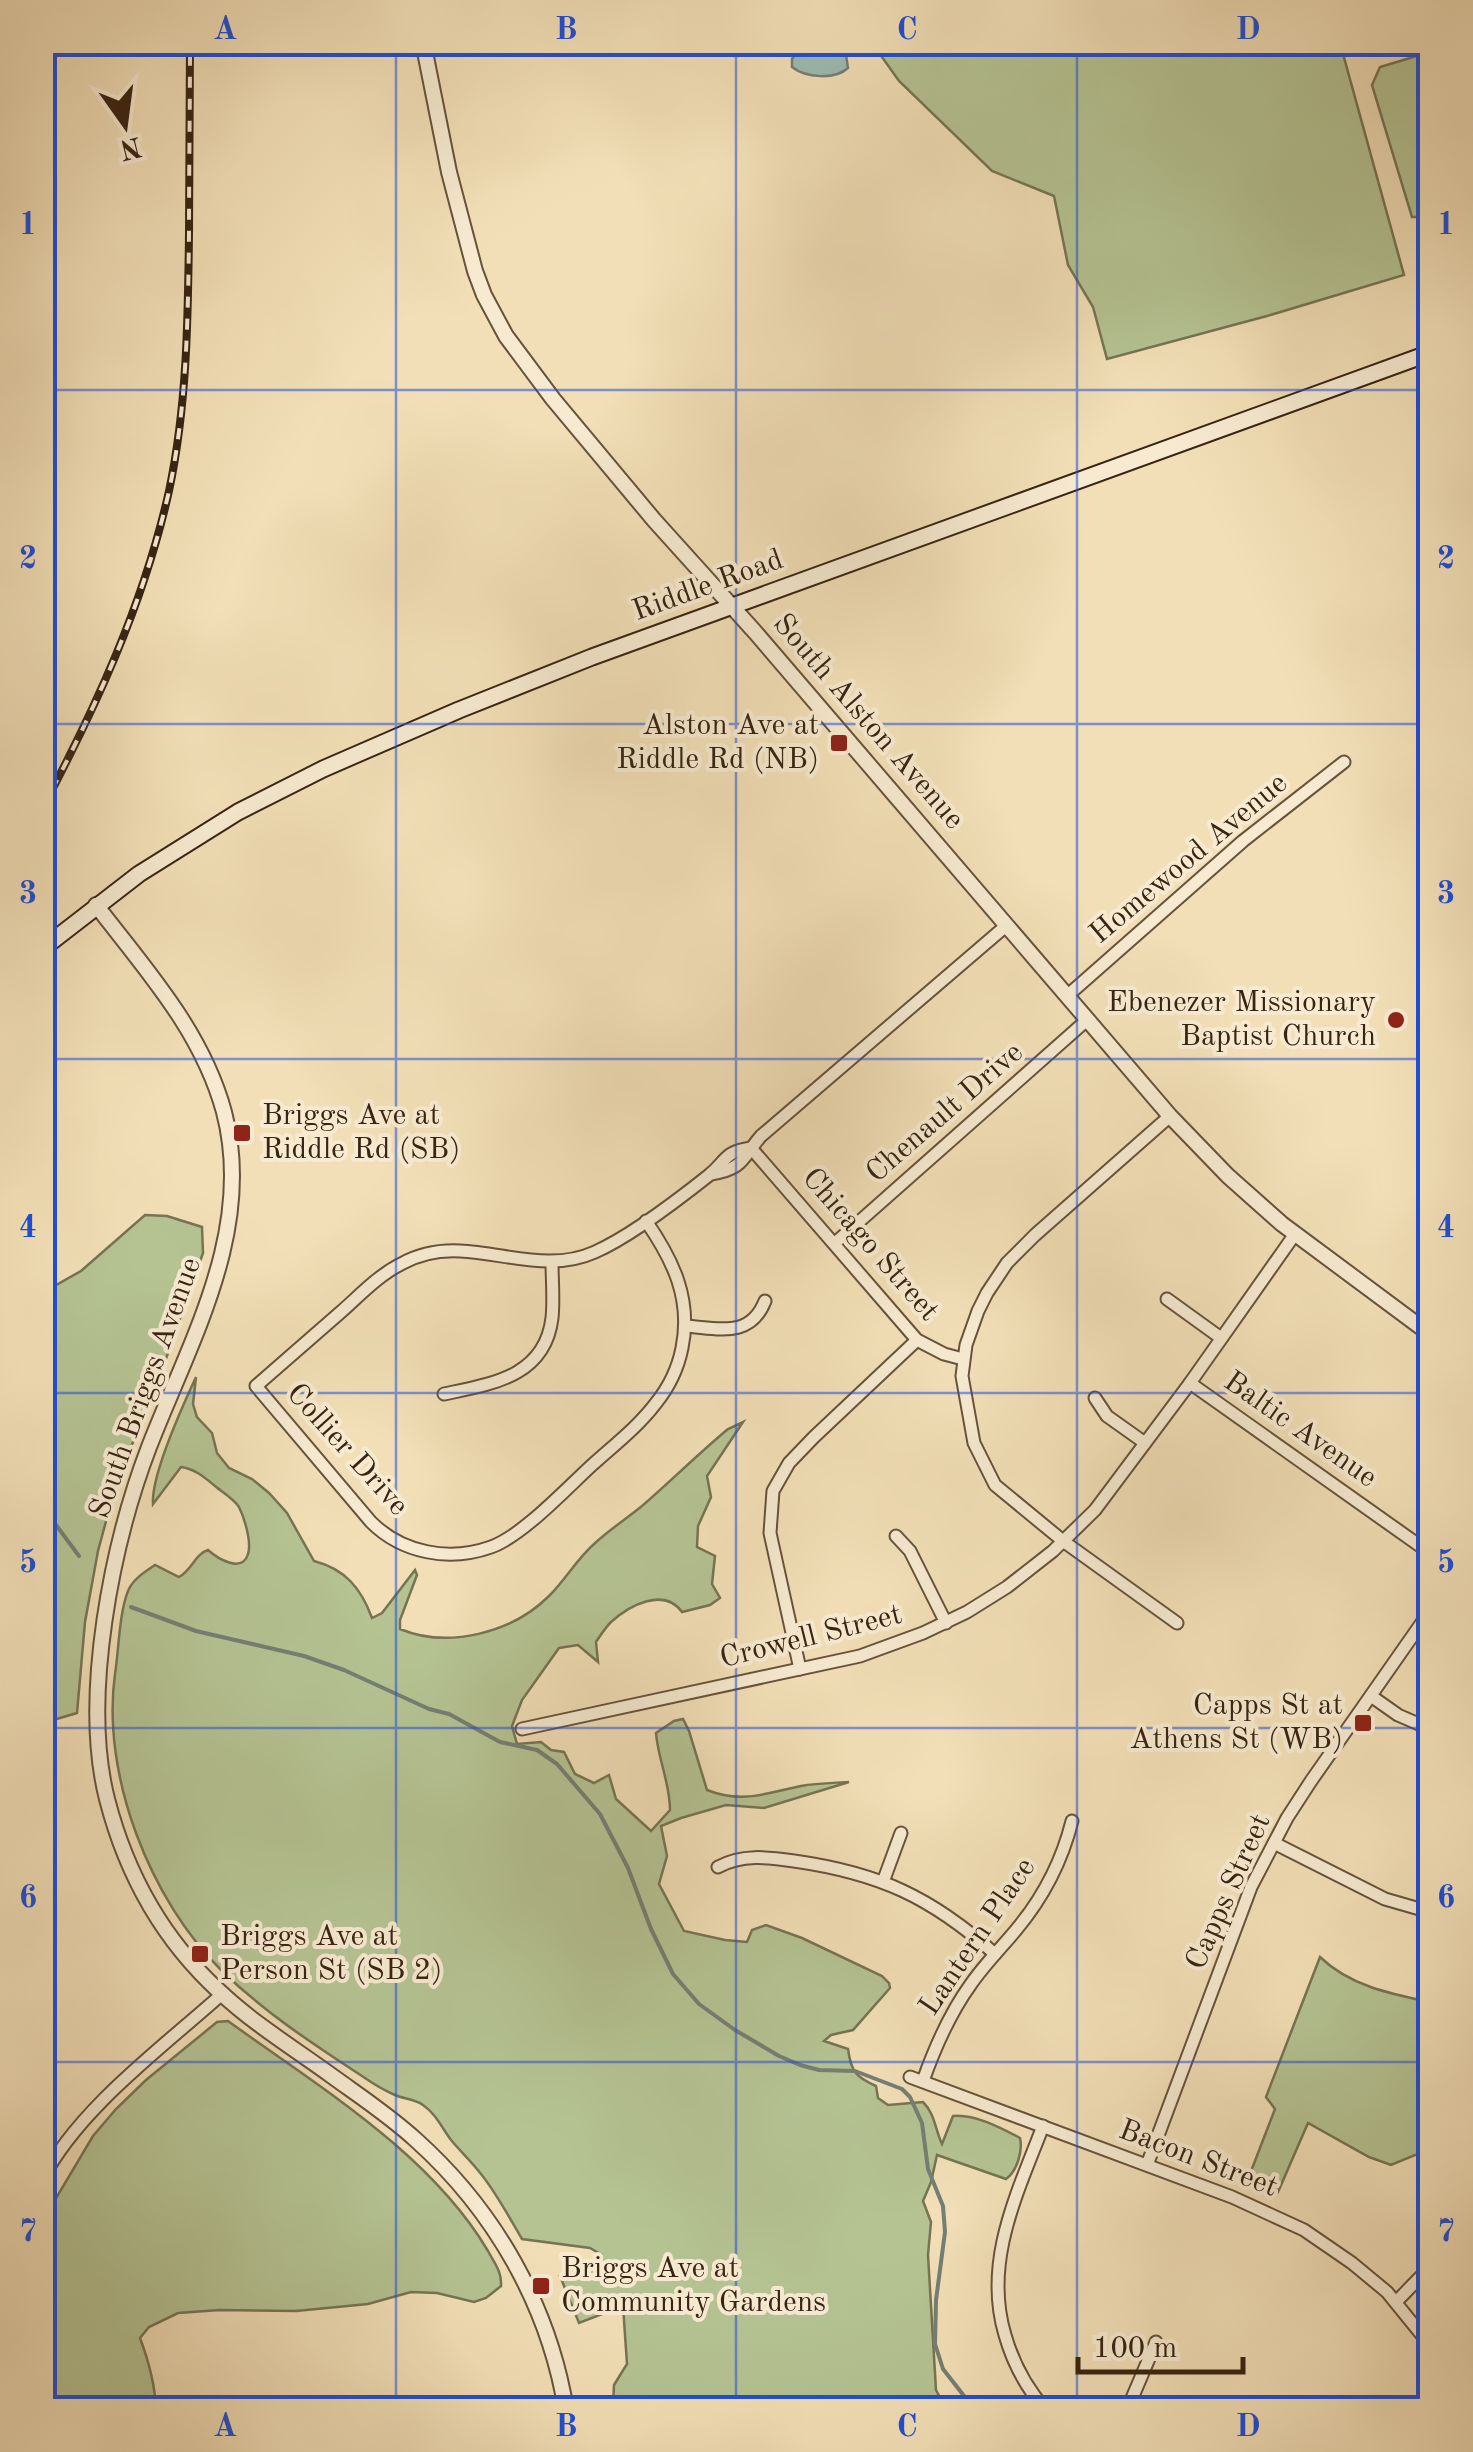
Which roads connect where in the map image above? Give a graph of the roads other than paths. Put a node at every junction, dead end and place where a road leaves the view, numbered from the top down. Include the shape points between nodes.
1 (422, 42) edge
2 (1430, 353) edge
3 (731, 606) junction
4 (1344, 762) dead end
5 (96, 905) junction
6 (1007, 926) junction
7 (42, 949) edge
8 (1067, 996) junction
9 (1088, 1020) junction
10 (1170, 1116) junction
11 (751, 1148) junction
12 (646, 1220) junction
13 (1295, 1234) junction
14 (835, 1243) junction
15 (552, 1262) junction
16 (1167, 1299) dead end
17 (765, 1301) dead end
18 (685, 1326) junction
19 (1430, 1334) edge
20 (1220, 1338) junction
21 (918, 1340) junction
22 (963, 1358) junction
23 (1190, 1382) junction
24 (444, 1394) dead end
25 (1095, 1398) dead end
26 (1145, 1444) junction
27 (896, 1536) dead end
28 (1063, 1541) junction
29 (1430, 1553) edge
30 (1430, 1611) edge
31 (946, 1623) junction
32 (1177, 1624) dead end
33 (800, 1669) junction
34 (1371, 1696) junction
35 (522, 1729) dead end
36 (1430, 1729) edge
37 (1072, 1821) dead end
38 (901, 1833) dead end
39 (1274, 1843) junction
40 (718, 1867) dead end
41 (883, 1882) junction
42 (1430, 1912) edge
43 (995, 1954) junction
44 (222, 1994) junction
45 (916, 2079) joint
46 (1043, 2126) junction
47 (1147, 2165) junction
48 (42, 2180) edge
49 (1430, 2267) edge
50 (1396, 2302) junction
51 (1156, 2342) dead end
52 (1430, 2345) edge
53 (566, 2410) edge
54 (1046, 2410) edge
55 (1126, 2410) edge

1 - 3 street, South Alston Avenue via 459,214 499,324 553,399
2 - 3 main road, Riddle Road
3 - 5 main road, Riddle Road via 505,691 323,770 190,840
3 - 6 street, South Alston Avenue
4 - 8 street, Homewood Avenue
5 - 7 main road, Riddle Road
5 - 44 street, South Briggs Avenue via 192,1034 214,1082 230,1145 224,1250 130,1500 97,1697 106,1796 127,1860 160,1923
6 - 8 street, South Alston Avenue
6 - 11 street, Collier Drive
8 - 9 street, South Alston Avenue
9 - 10 street, South Alston Avenue
9 - 14 street, Chenault Drive
10 - 13 street, South Alston Avenue
10 - 22 street via 1007,1264 983,1302
11 - 12 street, Collier Drive via 721,1160
11 - 14 street, Chicago Street
12 - 15 street, Collier Drive via 596,1252
12 - 18 street, Collier Drive via 675,1268
13 - 19 street, South Alston Avenue
13 - 20 street, Crowell Street
14 - 21 street, Chicago Street
15 - 18 street, Collier Drive via 460,1251 405,1262 256,1386 386,1535 427,1552 473,1552 508,1538 647,1414 676,1368
15 - 24 street via 552,1315 538,1353 504,1380
16 - 20 street
17 - 18 street via 744,1326
20 - 23 street, Crowell Street
21 - 22 street, Chicago Street
21 - 33 street via 814,1436 773,1491 770,1533
22 - 28 street via 974,1444 988,1475
23 - 26 street, Crowell Street
23 - 29 street, Baltic Avenue
25 - 26 street via 1107,1416
26 - 28 street, Crowell Street
27 - 31 street
28 - 31 street, Crowell Street via 1007,1587
28 - 32 street
30 - 34 street, Capps Street
31 - 33 street, Crowell Street via 891,1646
33 - 35 street, Crowell Street
34 - 36 street
34 - 39 street, Capps Street
37 - 43 street, Lantern Place via 1049,1881
38 - 41 street
39 - 42 street via 1385,1898
39 - 47 street, Capps Street
40 - 41 street via 746,1857 776,1859
41 - 43 street via 946,1914
43 - 45 street, Lantern Place
44 - 48 street via 102,2101
44 - 53 street, South Briggs Avenue via 401,2127 469,2194 526,2284 556,2361
45 - 46 street, Bacon Street
46 - 47 street, Bacon Street
46 - 54 street via 1004,2234 997,2293 1012,2359
47 - 50 street, Bacon Street via 1304,2230
49 - 50 street
50 - 52 street, Bacon Street
51 - 55 street

